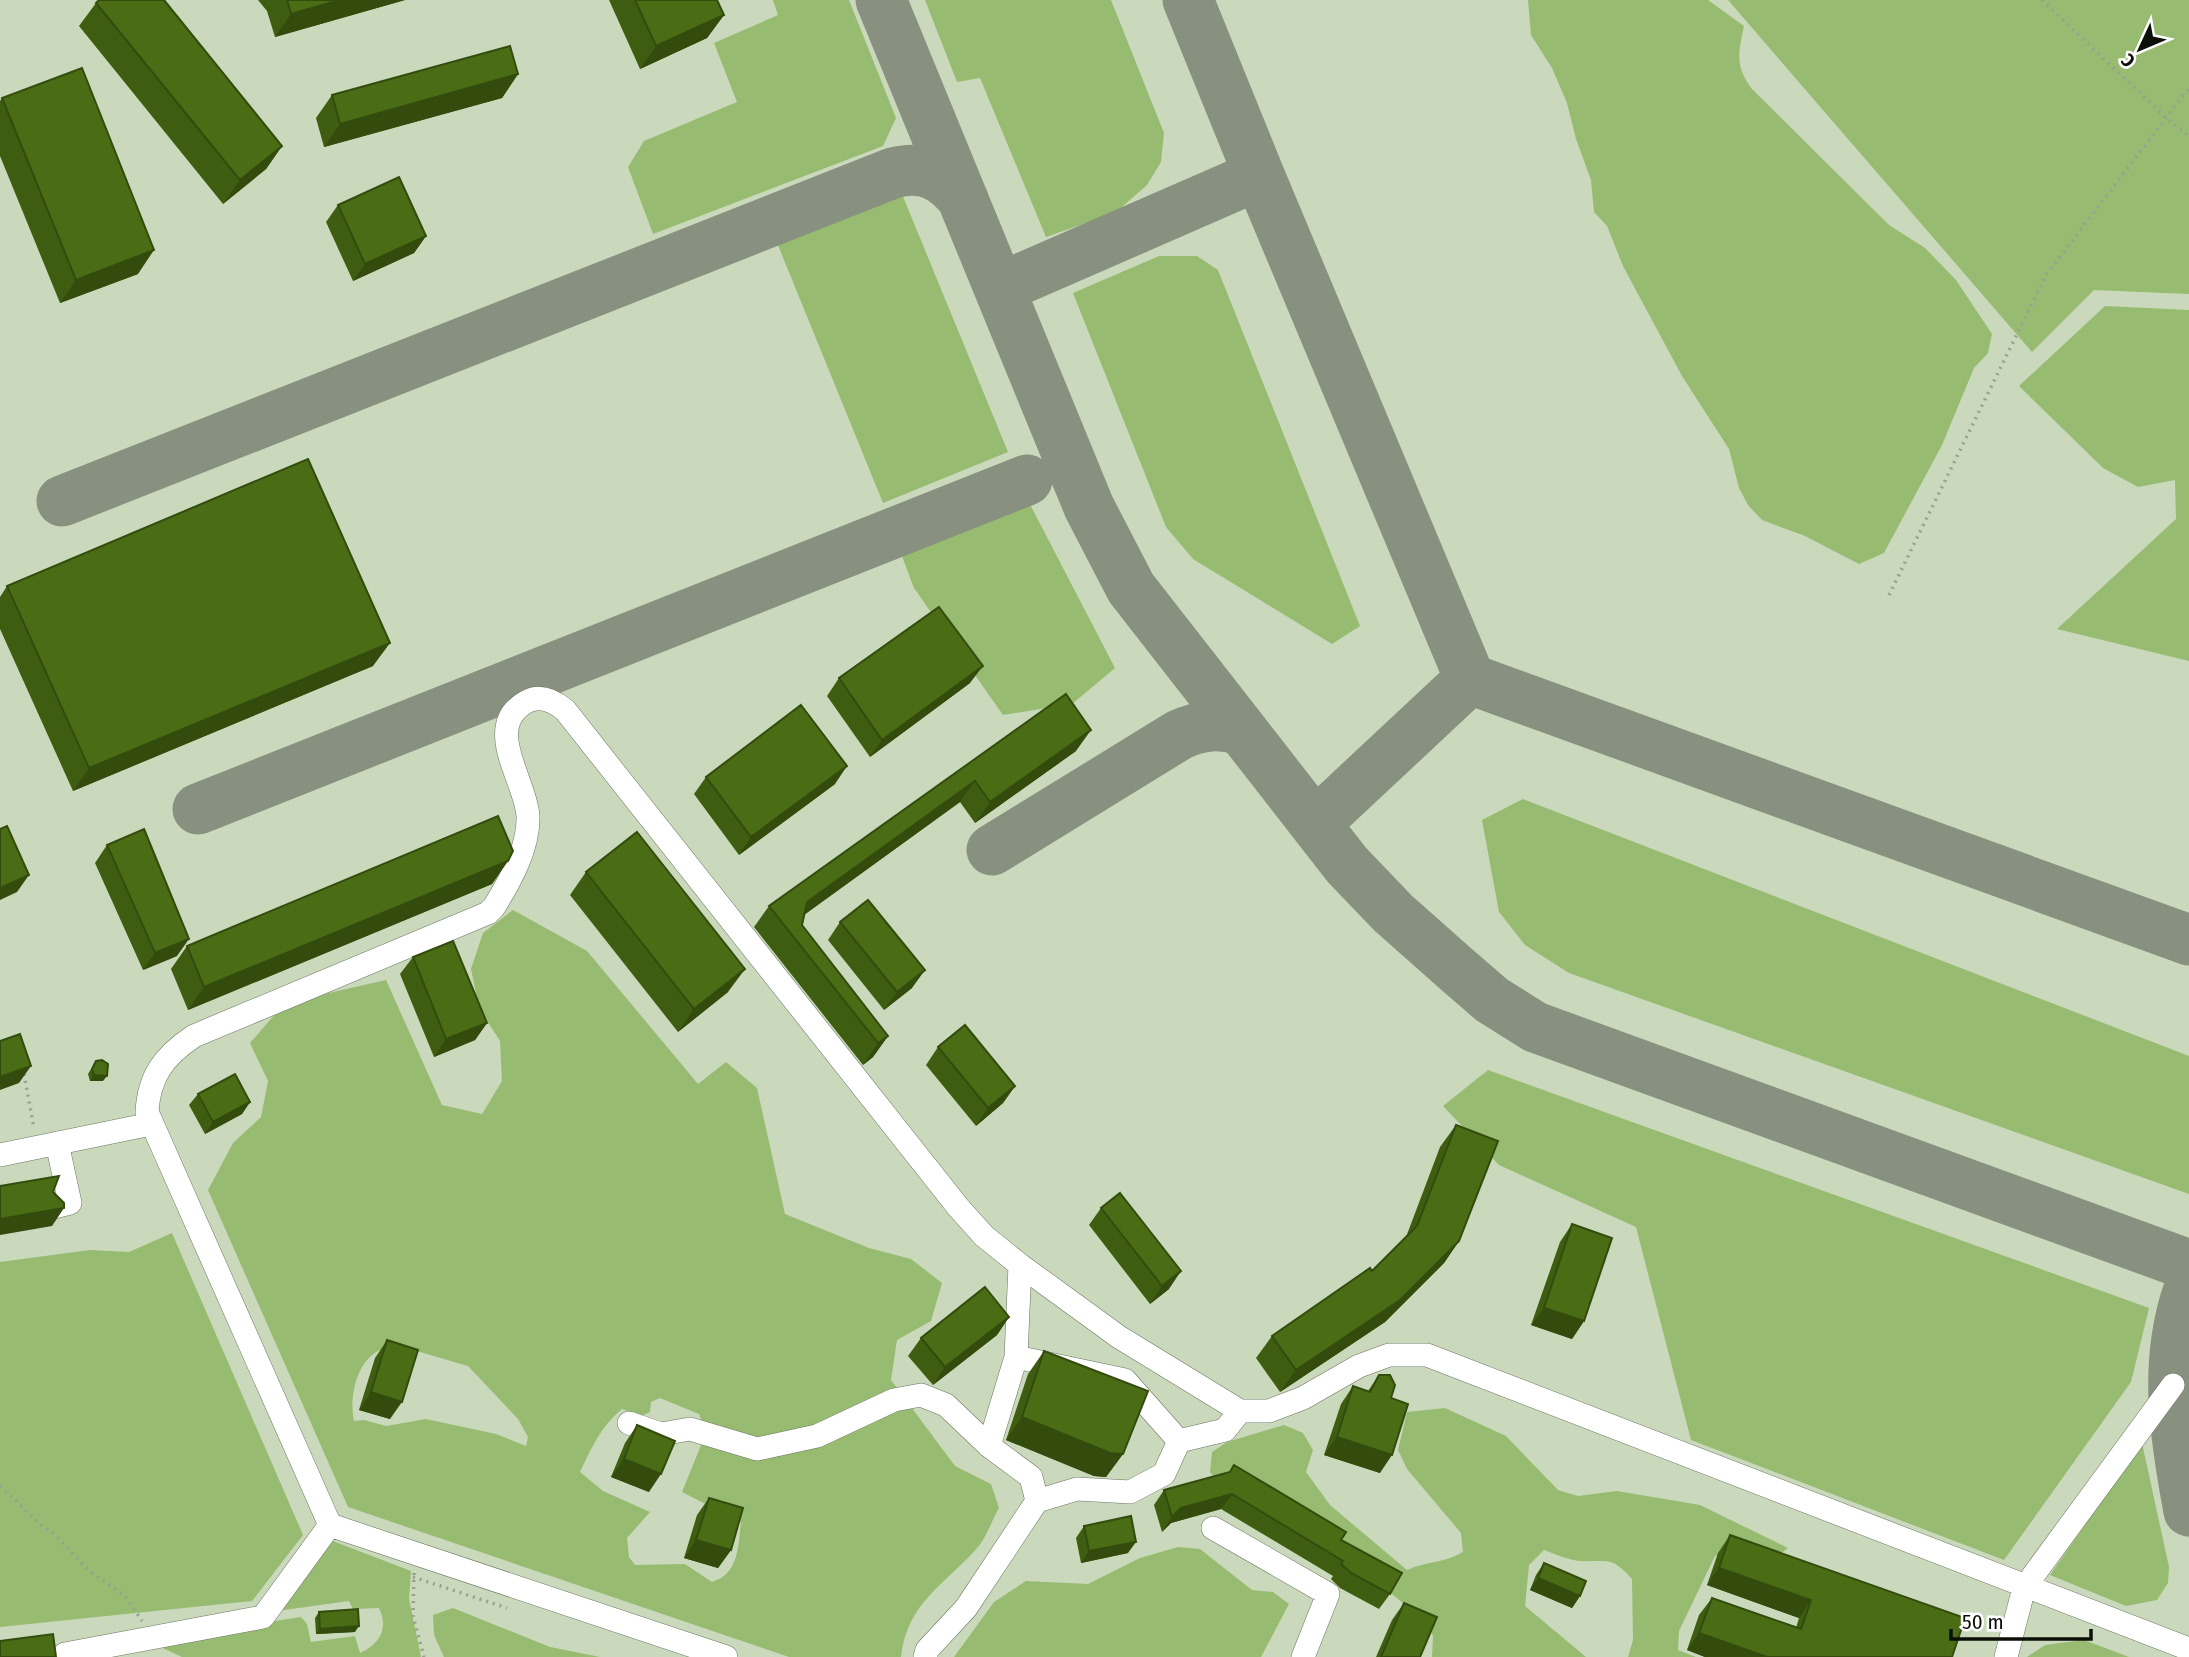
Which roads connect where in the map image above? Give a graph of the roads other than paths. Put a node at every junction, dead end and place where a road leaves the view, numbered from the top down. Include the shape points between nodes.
1 (150, 1124) junction
2 (48, 1145) junction
3 (0, 1155) edge
4 (54, 1207) edge
5 (1020, 1265) junction
6 (1143, 1354) junction
7 (1016, 1357) junction
8 (1125, 1380) junction
9 (2173, 1385) dead end
10 (1240, 1411) junction
11 (629, 1423) dead end
12 (1179, 1441) junction
13 (989, 1446) junction
14 (1037, 1501) junction
15 (330, 1525) junction
16 (1213, 1528) dead end
17 (2024, 1588) junction
18 (2189, 1649) edge
19 (66, 1657) edge
20 (726, 1657) edge
21 (925, 1657) edge
22 (1303, 1657) edge
23 (2006, 1657) edge

1 - 2 lane
1 - 5 lane via 150,1083 170,1053 194,1036 494,907 525,842 528,815 513,767 508,719 529,700 544,699 565,710 958,1207
1 - 15 lane
2 - 3 lane
2 - 4 lane via 70,1203
5 - 6 lane
5 - 7 lane
6 - 8 lane
6 - 10 lane
7 - 8 lane
7 - 13 lane
8 - 12 lane
9 - 17 lane
10 - 12 lane via 1225,1430
10 - 17 lane via 1269,1411 1389,1356 1427,1355
11 - 13 lane via 661,1434 690,1429 757,1449 817,1436 894,1399 921,1395 946,1405
12 - 14 lane via 1164,1474 1130,1492 1077,1489
13 - 14 lane via 1031,1477
14 - 21 lane via 966,1608
15 - 19 lane via 263,1616
15 - 20 lane
16 - 22 lane via 1328,1594
17 - 18 lane
17 - 23 lane

